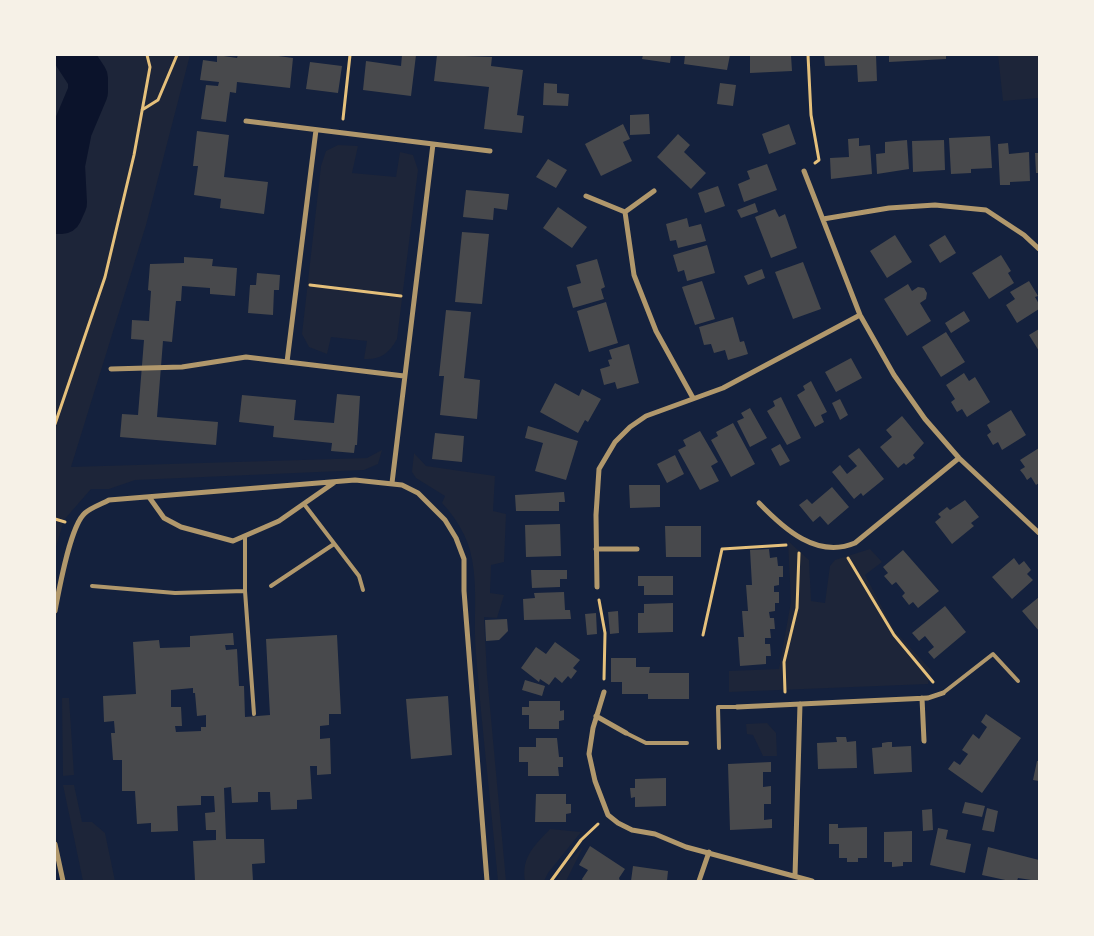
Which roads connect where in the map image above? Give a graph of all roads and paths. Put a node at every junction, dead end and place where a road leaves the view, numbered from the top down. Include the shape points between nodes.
1 (147, 55) edge
2 (178, 55) edge
3 (350, 55) edge
4 (808, 55) edge
5 (142, 110) junction
6 (246, 121) dead end
7 (316, 130) junction
8 (341, 133) junction
9 (433, 144) junction
10 (490, 151) dead end
11 (804, 171) joint
12 (654, 191) dead end
13 (586, 196) dead end
14 (624, 212) junction
15 (823, 219) junction
16 (1039, 249) edge
17 (297, 283) junction
18 (414, 298) junction
19 (860, 315) junction
20 (287, 362) junction
21 (110, 369) dead end
22 (404, 376) junction
23 (693, 398) junction
24 (55, 424) edge
25 (960, 458) junction
26 (336, 481) junction
27 (392, 483) junction
28 (149, 496) junction
29 (304, 504) junction
30 (759, 504) dead end
31 (1039, 533) edge
32 (246, 536) junction
33 (797, 537) junction
34 (334, 544) junction
35 (814, 544) junction
36 (842, 548) junction
37 (596, 549) junction
38 (637, 549) dead end
39 (92, 586) dead end
40 (271, 586) dead end
41 (597, 587) joint
42 (363, 590) dead end
43 (245, 591) junction
44 (55, 610) edge
45 (703, 635) dead end
46 (1018, 681) dead end
47 (604, 692) joint
48 (943, 693) junction
49 (922, 698) junction
50 (786, 704) junction
51 (800, 704) junction
52 (737, 707) joint
53 (254, 714) dead end
54 (596, 716) junction
55 (626, 733) joint
56 (924, 741) dead end
57 (688, 743) dead end
58 (719, 748) dead end
59 (608, 815) junction
60 (55, 844) edge
61 (709, 852) junction
62 (795, 876) junction
63 (63, 881) edge
64 (487, 881) edge
65 (551, 881) edge
66 (699, 881) edge
67 (812, 881) edge

1 - 5 path via 150,67
2 - 5 path via 158,100
3 - 8 path
4 - 11 path via 811,115 819,160
5 - 24 path via 104,277
6 - 7 street
7 - 8 street
7 - 17 street
8 - 9 street
9 - 10 street
9 - 18 street
11 - 15 street
12 - 14 street
13 - 14 street
14 - 23 street via 634,275 656,331
15 - 16 street via 889,208 935,205 986,210
15 - 19 street
17 - 18 path
17 - 20 street
18 - 22 street
19 - 23 street via 723,388
19 - 25 street via 894,375 925,419
20 - 21 street via 246,357 182,367
20 - 22 street
22 - 27 street
23 - 37 street via 646,416 614,442 599,469
25 - 31 street
25 - 36 street via 855,543
26 - 27 street
26 - 28 street
26 - 29 street
27 - 64 street via 418,493 438,513 456,538 464,559
28 - 32 street via 164,518 181,527 233,541
28 - 44 street via 110,500 84,514 62,572
29 - 32 street via 279,521
29 - 34 lane
30 - 33 street
32 - 43 lane
33 - 35 street
33 - 45 path via 790,545 722,549
34 - 40 lane
34 - 42 lane via 359,576
35 - 36 street
35 - 50 path via 797,554 797,608 784,662
36 - 48 path via 894,635
37 - 38 street
37 - 41 street
39 - 43 lane via 176,593
41 - 47 path via 605,633
43 - 53 lane
46 - 48 lane via 993,654
47 - 54 street
48 - 49 street
49 - 51 street
49 - 56 street
50 - 51 street
50 - 52 street
51 - 62 street
52 - 58 lane via 718,707
54 - 55 street
54 - 59 street via 589,754 594,781
55 - 57 lane via 646,743
59 - 61 street via 632,830
59 - 65 path via 581,840
60 - 63 street
61 - 62 street
61 - 66 street
62 - 67 street

